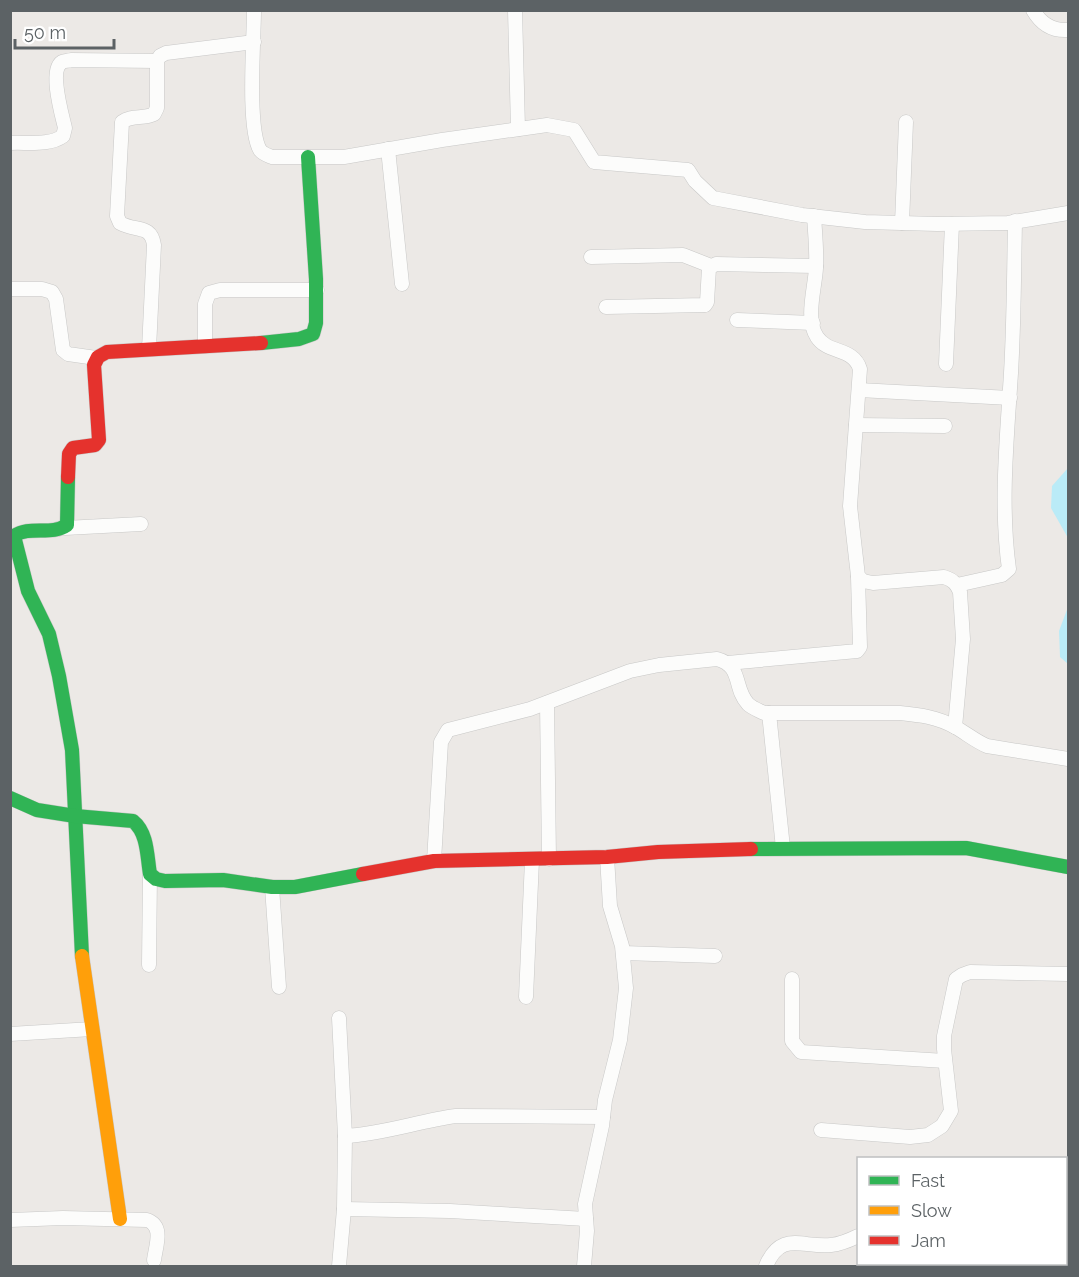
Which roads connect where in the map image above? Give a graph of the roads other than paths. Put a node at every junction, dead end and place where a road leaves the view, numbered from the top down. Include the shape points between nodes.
1 (254, 10) edge
2 (515, 10) edge
3 (1033, 10) edge
4 (1068, 30) edge
5 (254, 42) junction
6 (157, 61) junction
7 (906, 122) dead end
8 (518, 129) junction
9 (10, 143) edge
10 (388, 150) junction
11 (308, 157) junction
12 (1068, 213) edge
13 (814, 216) junction
14 (1015, 221) junction
15 (902, 223) junction
16 (952, 224) junction
17 (591, 257) dead end
18 (711, 266) junction
19 (816, 266) junction
20 (402, 285) dead end
21 (10, 289) edge
22 (316, 291) junction
23 (606, 307) dead end
24 (737, 320) dead end
25 (813, 323) junction
26 (205, 346) junction
27 (149, 350) junction
28 (96, 358) junction
29 (946, 364) dead end
30 (859, 390) junction
31 (1010, 398) junction
32 (856, 425) junction
33 (945, 426) dead end
34 (141, 524) dead end
35 (64, 528) junction
36 (858, 577) junction
37 (957, 585) junction
38 (728, 663) junction
39 (547, 704) junction
40 (769, 713) junction
41 (955, 727) junction
42 (1068, 759) edge
43 (10, 798) edge
44 (75, 816) junction
45 (783, 848) junction
46 (607, 857) junction
47 (549, 859) junction
48 (532, 860) junction
49 (434, 861) junction
50 (1068, 867) edge
51 (150, 874) junction
52 (272, 887) junction
53 (622, 953) junction
54 (715, 956) dead end
55 (149, 965) dead end
56 (1068, 974) edge
57 (792, 979) dead end
58 (279, 987) dead end
59 (526, 997) dead end
60 (339, 1018) dead end
61 (92, 1029) junction
62 (10, 1034) edge
63 (945, 1061) junction
64 (603, 1117) junction
65 (821, 1130) dead end
66 (345, 1136) junction
67 (344, 1209) junction
68 (120, 1219) junction
69 (586, 1219) junction
70 (10, 1220) edge
71 (857, 1236) edge
72 (154, 1260) dead end
73 (339, 1266) edge
74 (584, 1266) edge
75 (766, 1266) edge

1 - 5 street
2 - 8 street
3 - 4 street via 1046,26
5 - 6 street via 166,53
5 - 11 street via 252,97 257,142 262,152 272,157
6 - 9 street via 61,62 56,79 63,136 57,141
6 - 27 street via 154,114 122,122 117,216 128,228 148,231 153,236
7 - 15 street
8 - 10 street
8 - 13 street via 548,125 574,130 594,162 688,170 713,198
10 - 11 street via 344,157
10 - 20 street
11 - 22 street
12 - 14 street
13 - 15 street
13 - 19 street
14 - 16 street
14 - 31 street
15 - 16 street
16 - 29 street
17 - 18 street via 683,255
18 - 19 street
18 - 23 street via 705,305
19 - 25 street
21 - 28 street via 52,292 63,350
22 - 26 street via 316,329 307,337
22 - 26 street via 209,292
24 - 25 street
25 - 30 street via 818,339 857,361
26 - 27 street
27 - 28 street via 106,352
28 - 35 street via 99,440 95,445 73,448 69,454 68,521
30 - 31 street
30 - 32 street
31 - 37 street via 1004,496 1009,569 1002,575
32 - 33 street
32 - 36 street via 850,506
34 - 35 street
35 - 44 street via 20,531 14,539 28,591 49,634 57,668 74,765
36 - 37 street via 873,583 944,577
36 - 38 street via 857,651
37 - 41 street via 963,639
38 - 39 street via 717,659 630,670
38 - 40 street via 746,702
39 - 47 street
39 - 49 street via 454,728 444,735
40 - 41 street via 900,713 934,718
40 - 45 street
41 - 42 street via 987,746
43 - 44 street via 37,810
44 - 51 street via 138,823
44 - 61 street via 80,945
45 - 46 street
45 - 50 street via 966,848
46 - 47 street
46 - 53 street via 610,906
47 - 48 street
48 - 49 street
48 - 59 street
49 - 52 street via 295,887
51 - 52 street via 165,881 223,880
51 - 55 street
52 - 58 street
53 - 54 street
53 - 64 street via 626,987 620,1040
56 - 63 street via 962,975 954,985 944,1036
57 - 63 street via 792,1041 801,1052
60 - 66 street
61 - 62 street
61 - 68 street
63 - 65 street via 951,1111 942,1126 928,1134 910,1137
64 - 66 street via 456,1116 369,1135
64 - 69 street via 585,1204
66 - 67 street
67 - 69 street
67 - 73 street
68 - 70 street
68 - 72 street via 147,1220 156,1225
69 - 74 street
71 - 75 street via 829,1246 784,1244 776,1249

